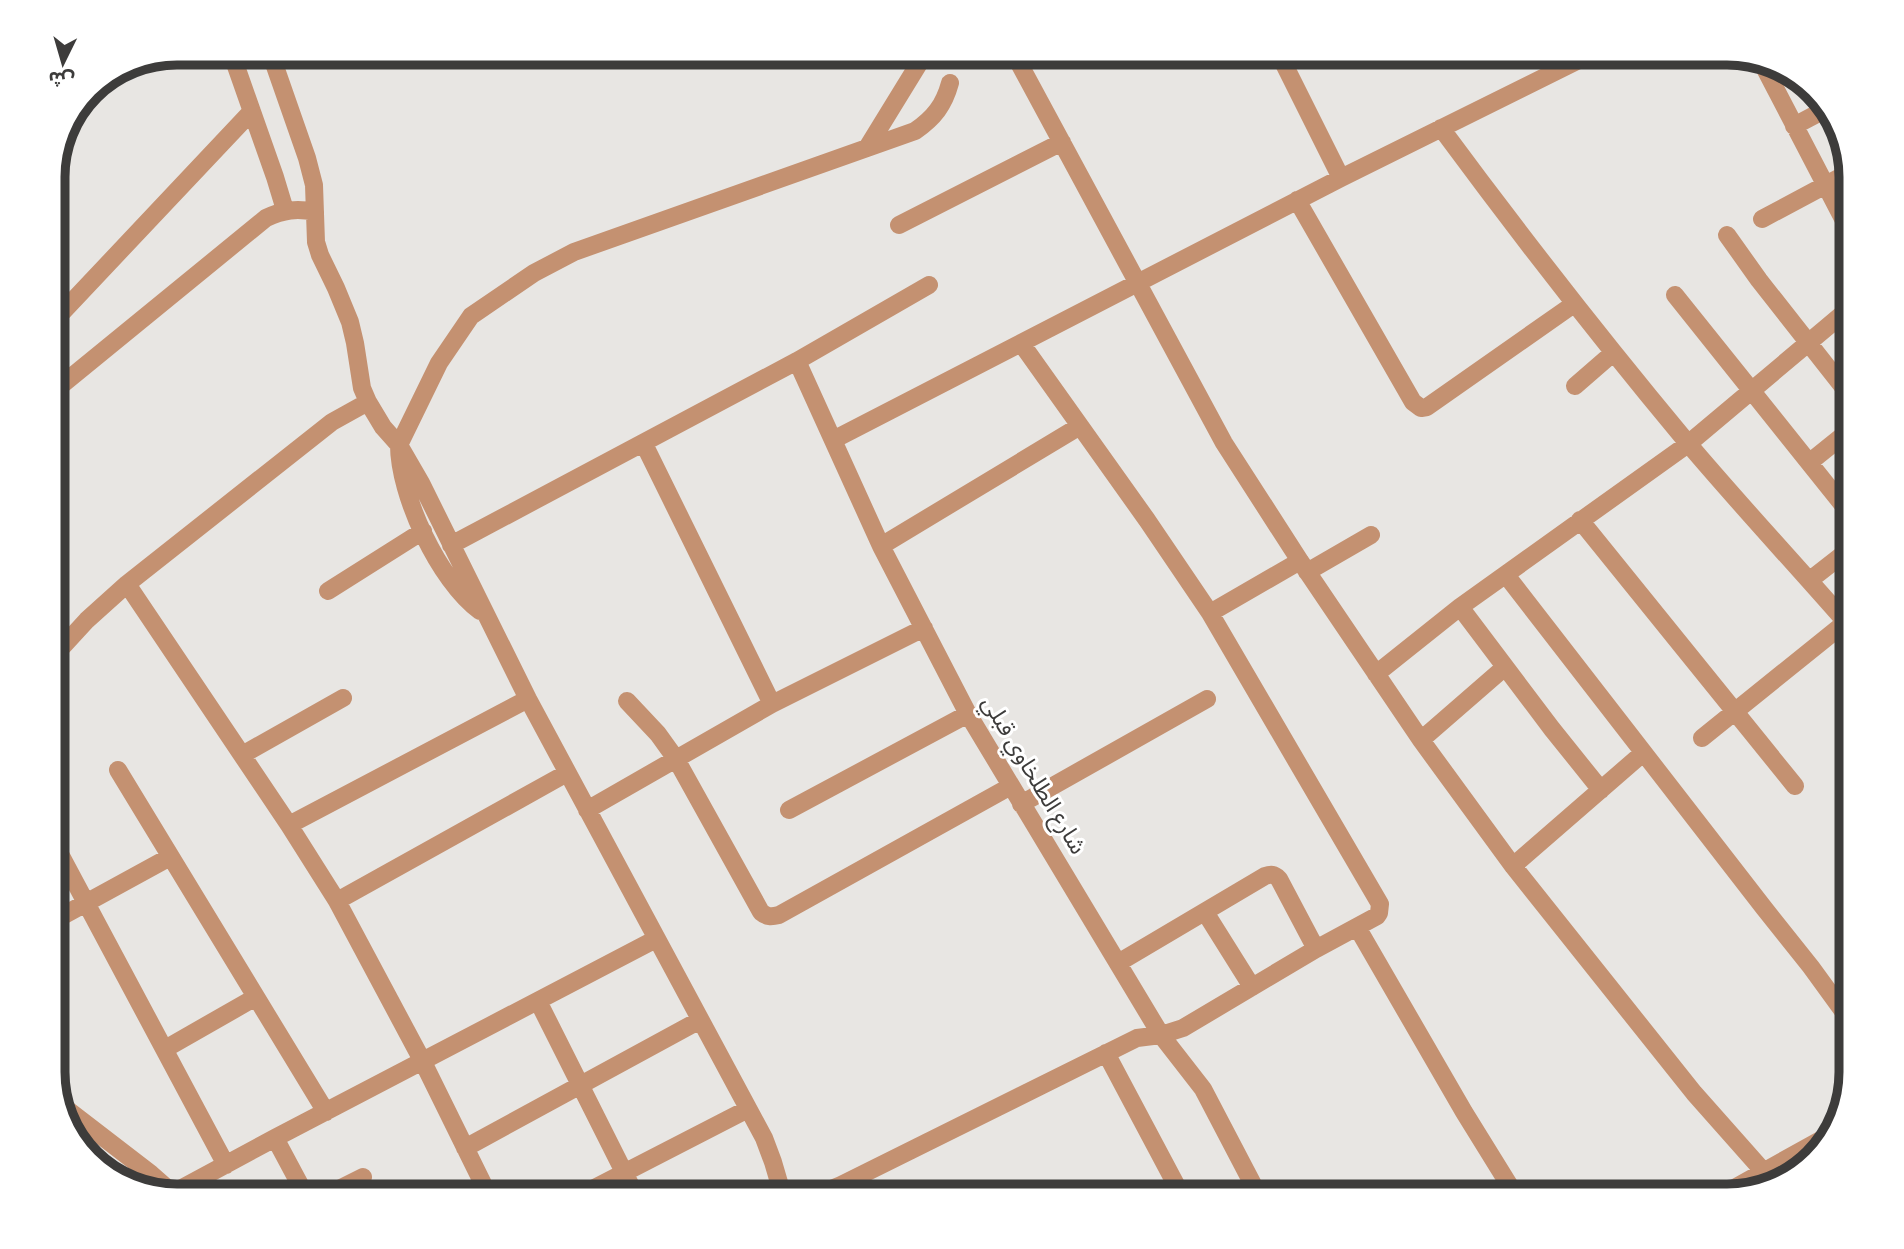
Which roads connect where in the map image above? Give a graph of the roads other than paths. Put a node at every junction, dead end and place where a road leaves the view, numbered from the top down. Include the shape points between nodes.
1 (236, 65) edge
2 (275, 65) edge
3 (918, 65) edge
4 (1020, 65) edge
5 (1284, 65) edge
6 (1569, 65) edge
7 (1767, 72) edge
8 (950, 83) dead end
9 (252, 111) junction
10 (1818, 113) edge
11 (1794, 126) junction
12 (1441, 128) junction
13 (1062, 142) junction
14 (867, 148) junction
15 (1341, 178) junction
16 (1839, 178) edge
17 (1826, 185) junction
18 (1297, 200) junction
19 (1839, 210) edge
20 (285, 211) junction
21 (315, 212) junction
22 (1762, 219) dead end
23 (899, 225) dead end
24 (1727, 235) dead end
25 (1137, 283) junction
26 (929, 285) dead end
27 (1675, 295) dead end
28 (1574, 304) junction
29 (65, 309) edge
30 (1839, 318) edge
31 (1809, 342) junction
32 (1021, 343) junction
33 (1613, 353) junction
34 (797, 361) junction
35 (1839, 380) edge
36 (65, 382) edge
37 (1574, 386) dead end
38 (1752, 390) junction
39 (368, 402) junction
40 (1080, 426) junction
41 (1839, 439) edge
42 (833, 440) junction
43 (644, 444) junction
44 (1688, 444) junction
45 (399, 445) junction
46 (1810, 462) junction
47 (1839, 499) edge
48 (1580, 520) junction
49 (423, 531) junction
50 (1371, 535) dead end
51 (451, 545) junction
52 (881, 546) junction
53 (1839, 558) edge
54 (1303, 566) junction
55 (1506, 575) junction
56 (1810, 580) junction
57 (127, 584) junction
58 (328, 591) dead end
59 (1460, 607) junction
60 (1210, 613) junction
61 (1839, 613) edge
62 (486, 615) junction
63 (924, 628) junction
64 (1839, 633) edge
65 (65, 644) edge
66 (1504, 667) junction
67 (1376, 674) junction
68 (343, 698) dead end
69 (528, 699) junction
70 (1207, 699) dead end
71 (627, 701) dead end
72 (772, 704) junction
73 (1734, 712) junction
74 (968, 714) junction
75 (1702, 738) dead end
76 (1421, 740) junction
77 (1643, 753) junction
78 (242, 755) junction
79 (676, 759) junction
80 (117, 771) dead end
81 (567, 773) junction
82 (1011, 786) junction
83 (1795, 786) dead end
84 (1601, 790) junction
85 (1021, 804) junction
86 (587, 810) junction
87 (789, 810) dead end
88 (289, 825) junction
89 (170, 857) junction
90 (65, 863) edge
91 (1513, 866) junction
92 (337, 901) junction
93 (87, 903) junction
94 (1205, 912) junction
95 (65, 915) edge
96 (1357, 927) junction
97 (656, 939) junction
98 (1316, 949) junction
99 (1118, 964) junction
100 (1252, 986) junction
101 (256, 997) junction
102 (538, 1001) junction
103 (1839, 1005) edge
104 (700, 1020) junction
105 (1161, 1035) junction
106 (165, 1049) junction
107 (1106, 1052) junction
108 (423, 1062) junction
109 (580, 1086) junction
110 (748, 1108) junction
111 (326, 1112) junction
112 (74, 1115) edge
113 (275, 1138) junction
114 (1812, 1145) edge
115 (465, 1148) junction
116 (226, 1165) junction
117 (1764, 1172) junction
118 (624, 1173) junction
119 (363, 1177) dead end
120 (158, 1182) edge
121 (1745, 1182) edge
122 (193, 1184) edge
123 (300, 1184) edge
124 (349, 1184) edge
125 (483, 1184) edge
126 (602, 1184) edge
127 (630, 1184) edge
128 (779, 1184) edge
129 (843, 1184) edge
130 (1176, 1184) edge
131 (1253, 1184) edge
132 (1509, 1184) edge

1 - 9 street
2 - 21 street via 307,158
3 - 14 street
4 - 13 street
5 - 15 street
6 - 12 street
7 - 11 street
8 - 14 street via 946,98 928,122
9 - 20 street
9 - 29 street
10 - 11 street
11 - 17 street
12 - 15 street
12 - 28 street
13 - 23 street
13 - 25 street
14 - 45 street via 574,253 534,273 471,316 439,363
15 - 18 street
16 - 17 street
17 - 19 street
17 - 22 street
18 - 25 street
18 - 28 street via 1413,402 1422,408
20 - 21 street
20 - 36 street via 258,224
21 - 39 street via 316,242 350,322
24 - 31 street
25 - 32 street
25 - 54 street via 1224,443
26 - 34 street
27 - 38 street
28 - 33 street
30 - 31 street
31 - 35 street
31 - 38 street
32 - 40 street
32 - 42 street
33 - 37 street
33 - 44 street
34 - 42 street, شارع الطلخاوي قبلي
34 - 43 street
38 - 44 street
38 - 46 street
39 - 45 street
39 - 57 street via 332,422
40 - 52 street
40 - 60 street
41 - 46 street
42 - 52 street, شارع الطلخاوي قبلي
43 - 51 street
43 - 72 street
44 - 48 street
44 - 56 street
45 - 49 street via 409,499
45 - 51 street
46 - 47 street
48 - 55 street
48 - 73 street
49 - 58 street
49 - 62 street via 453,584
50 - 54 street
51 - 62 street
52 - 63 street, شارع الطلخاوي قبلي
53 - 56 street
54 - 60 street
54 - 67 street
55 - 59 street
55 - 77 street
56 - 61 street
57 - 65 street
57 - 78 street
59 - 66 street
59 - 67 street
60 - 96 street via 1380,904 1380,913
62 - 69 street
63 - 72 street
63 - 74 street, شارع الطلخاوي قبلي
64 - 73 street
66 - 76 street
66 - 84 street
67 - 76 street
68 - 78 street
69 - 81 street
69 - 88 street
70 - 85 street
71 - 79 street
72 - 79 street
73 - 75 street
73 - 83 street
74 - 82 street, شارع الطلخاوي قبلي
74 - 87 street
76 - 91 street
77 - 84 street
77 - 103 street
78 - 88 street
79 - 82 street via 761,912 772,917
79 - 86 street
80 - 89 street
81 - 86 street
81 - 92 street
82 - 85 street, شارع الطلخاوي قبلي
84 - 91 street
85 - 99 street, شارع الطلخاوي قبلي
86 - 97 street
88 - 92 street
89 - 93 street
89 - 101 street
90 - 93 street
91 - 117 street via 1694,1093
92 - 108 street
93 - 95 street
93 - 106 street
94 - 98 street via 1265,876 1275,875
94 - 99 street
94 - 100 street
96 - 98 street
96 - 132 street
97 - 102 street
97 - 104 street
98 - 100 street
99 - 105 street, شارع الطلخاوي قبلي
100 - 105 street via 1183,1028
101 - 106 street
101 - 111 street
102 - 108 street
102 - 109 street
104 - 109 street
104 - 110 street
105 - 107 street via 1137,1038
105 - 131 street, شارع الطلخاوي قبلي via 1203,1089
106 - 116 street
107 - 129 street
107 - 130 street
108 - 111 street
108 - 115 street
109 - 115 street
109 - 118 street
110 - 118 street
110 - 128 street
111 - 113 street
112 - 120 street
113 - 116 street
113 - 123 street
114 - 117 street
115 - 125 street
116 - 122 street
117 - 121 street
118 - 126 street
118 - 127 street
119 - 124 street

